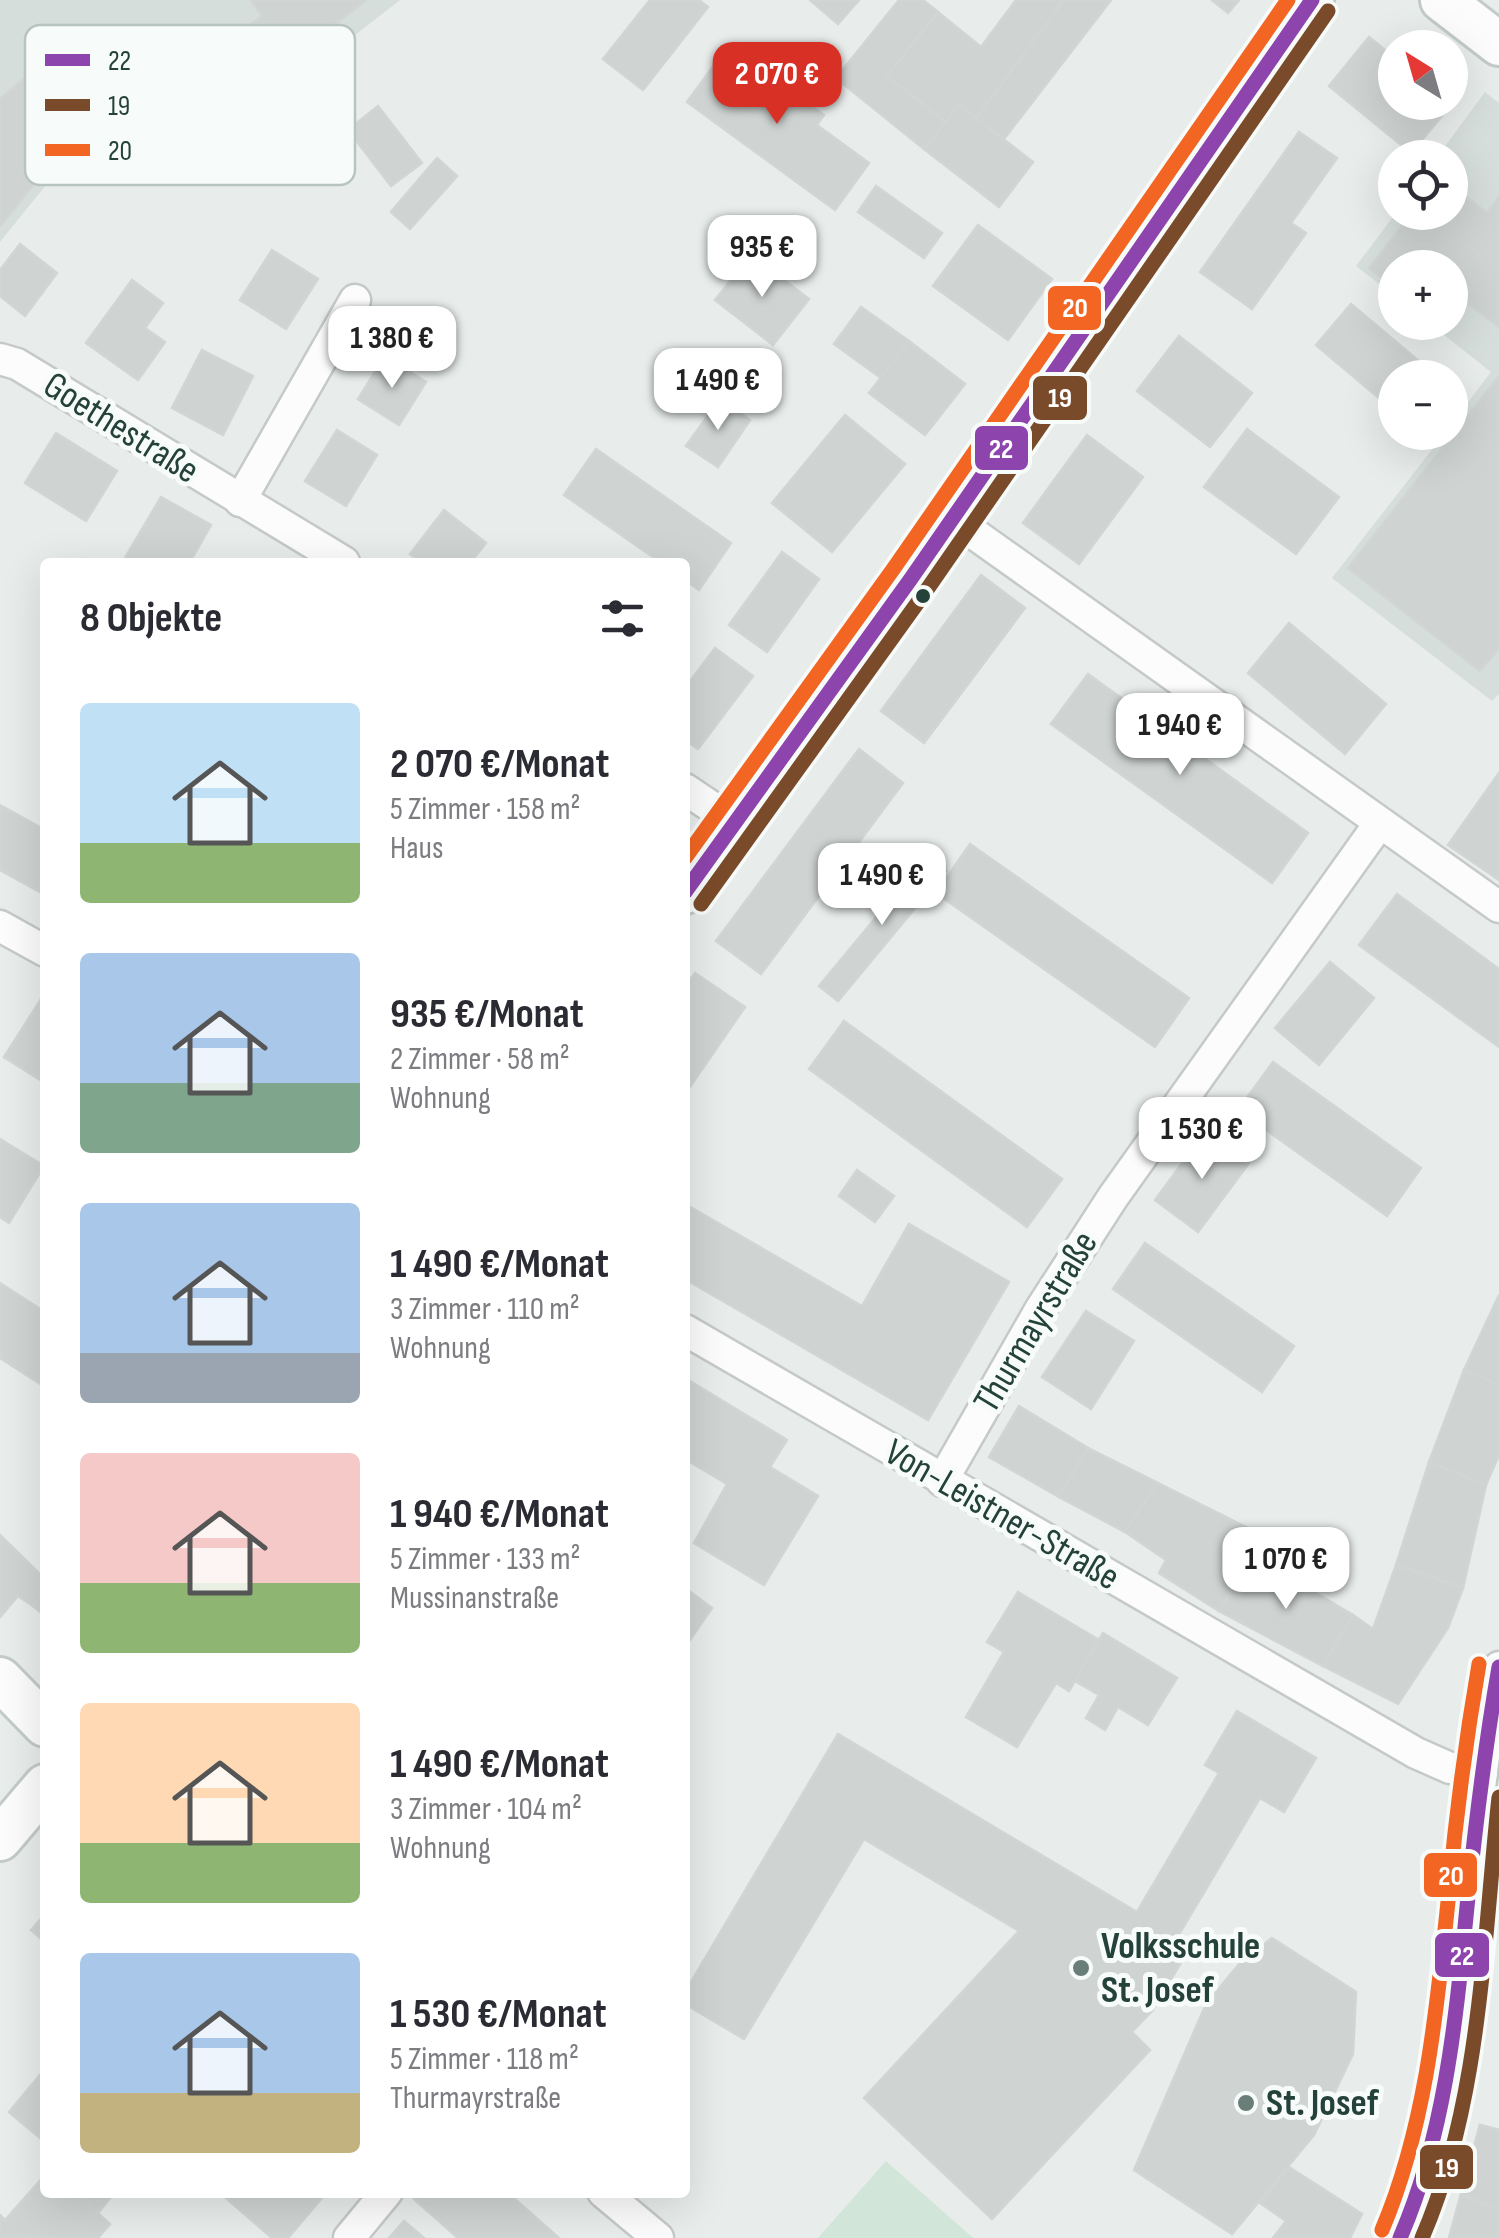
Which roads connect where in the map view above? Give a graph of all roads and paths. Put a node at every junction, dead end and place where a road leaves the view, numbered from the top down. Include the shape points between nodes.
1 (1312, 0) edge
2 (1442, 0) edge
3 (1499, 44) edge
4 (355, 300) dead end
5 (0, 359) edge
6 (240, 500) junction
7 (952, 518) junction
8 (337, 558) edge
9 (690, 792) edge
10 (734, 822) junction
11 (1379, 824) junction
12 (690, 885) edge
13 (1499, 908) edge
14 (0, 926) edge
15 (40, 948) edge
16 (690, 1333) edge
17 (942, 1481) junction
18 (1499, 1666) edge
19 (0, 1679) edge
20 (40, 1721) edge
21 (1482, 1773) junction
22 (40, 1792) edge
23 (0, 1839) edge
24 (382, 2198) edge
25 (610, 2198) edge
26 (349, 2238) edge
27 (658, 2238) edge
28 (1400, 2238) edge

1 - 7 street
2 - 3 street
4 - 6 street, Goethestraße
5 - 6 street, Goethestraße
6 - 8 street, Goethestraße
7 - 10 street
7 - 11 street
9 - 10 street
10 - 12 street
11 - 13 street
11 - 17 street, Thurmayrstraße via 1113,1197
14 - 15 street
16 - 17 street, Von-Leistner-Straße
17 - 21 street, Von-Leistner-Straße via 1416,1753
18 - 21 street
19 - 20 street
21 - 28 street via 1449,2062 1424,2176
22 - 23 street
24 - 26 street
25 - 27 street

